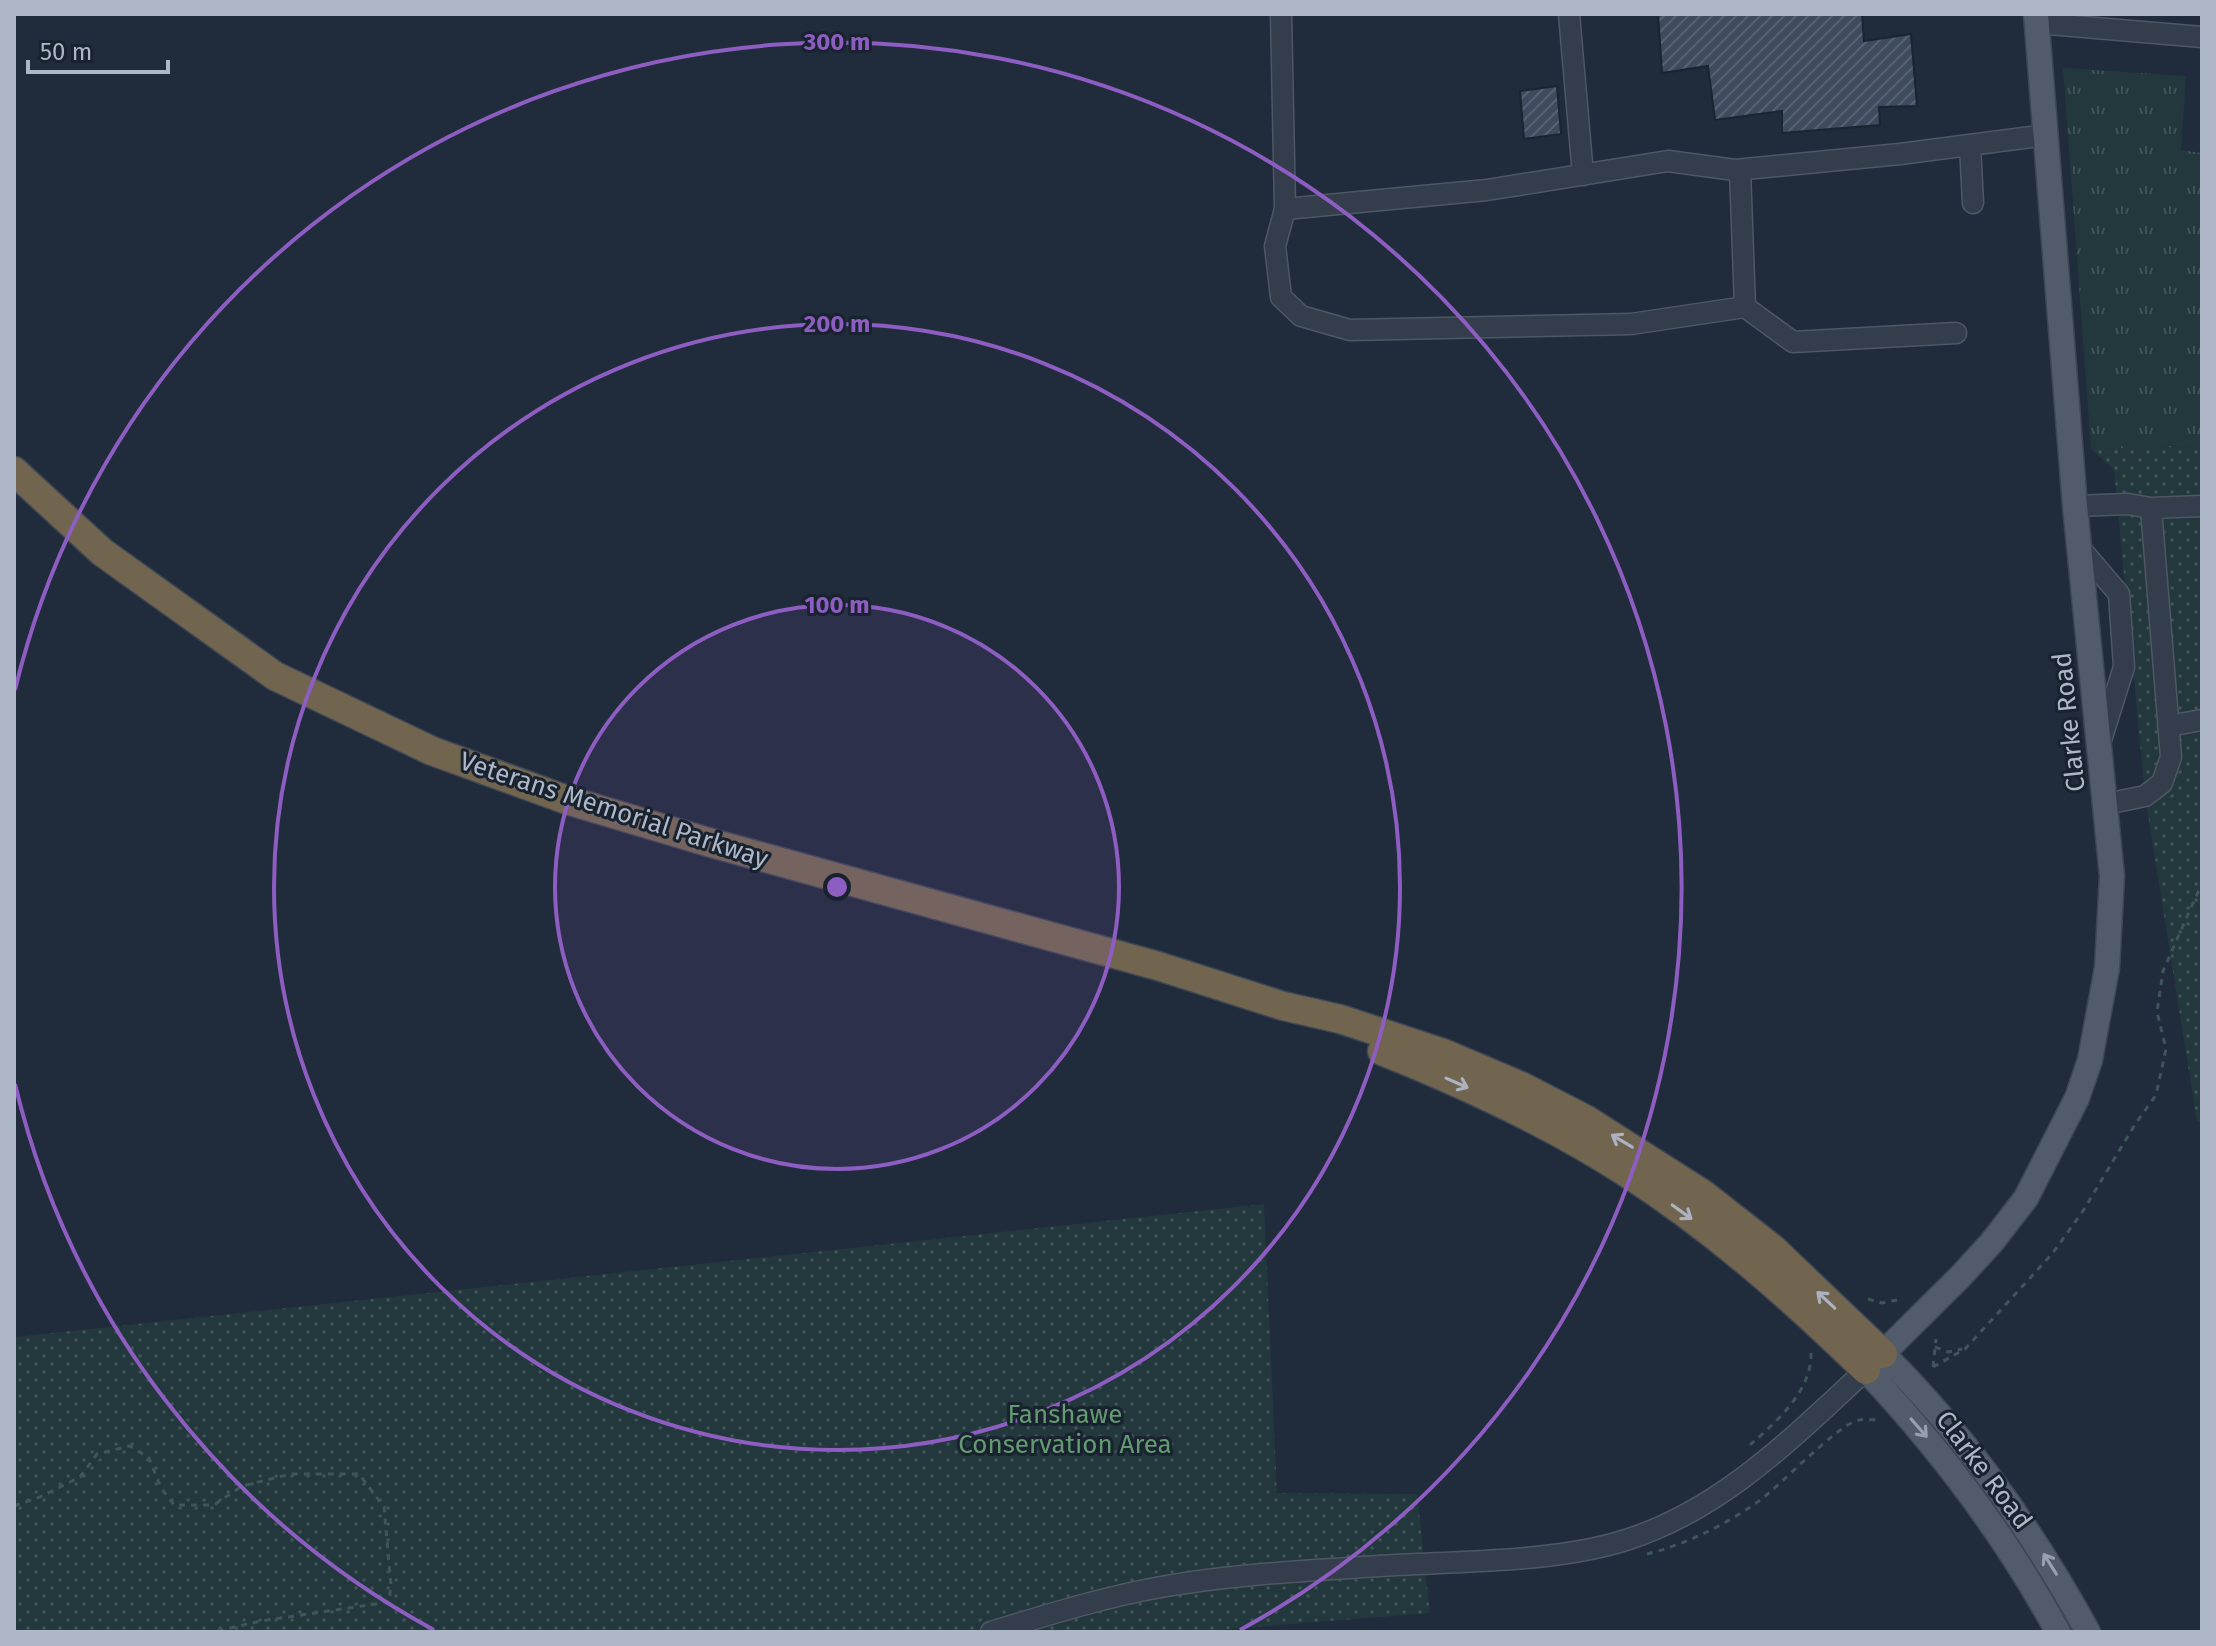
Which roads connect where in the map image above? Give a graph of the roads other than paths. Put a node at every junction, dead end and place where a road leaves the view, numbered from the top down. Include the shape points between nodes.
1 (1281, 14) edge
2 (1569, 14) edge
3 (2036, 18) edge
4 (2202, 37) edge
5 (2046, 135) junction
6 (1970, 145) junction
7 (1740, 170) junction
8 (1583, 175) junction
9 (1973, 203) dead end
10 (1285, 209) junction
11 (1745, 307) junction
12 (1956, 333) dead end
13 (14, 471) edge
14 (2075, 506) junction
15 (2202, 506) edge
16 (2151, 508) junction
17 (2079, 547) junction
18 (2202, 720) edge
19 (2168, 726) junction
20 (2100, 743) junction
21 (2106, 804) junction
22 (1874, 1362) junction
23 (991, 1632) edge
24 (2058, 1632) edge
25 (2088, 1632) edge

1 - 10 street
2 - 8 street
3 - 4 street
3 - 5 main road, Clarke Road
5 - 6 street
5 - 14 main road, Clarke Road
6 - 7 street
6 - 9 street
7 - 8 street via 1668,161
7 - 11 street
8 - 10 street via 1487,190
10 - 11 street via 1275,246 1281,297 1301,316 1350,330 1631,324
11 - 12 street via 1793,342
13 - 22 highway, Veterans Memorial Parkway via 102,552 275,676 432,751 567,800 1283,1006 1510,1107 1627,1173 1683,1212
14 - 16 street
14 - 17 main road, Clarke Road
15 - 16 street
16 - 19 street
17 - 20 main road, Clarke Road
17 - 20 street via 2119,594 2124,667
18 - 19 street
19 - 21 street via 2171,757 2162,783 2145,796
20 - 21 main road, Clarke Road
21 - 22 main road, Clarke Road via 2112,876 2107,968 2090,1060 2077,1098 2026,1198 1959,1278
22 - 23 street via 1725,1492 1626,1540 1535,1556 1162,1587
22 -> 24 main road, Clarke Road via 1985,1512
25 -> 22 main road, Clarke Road via 2005,1497 1949,1423

